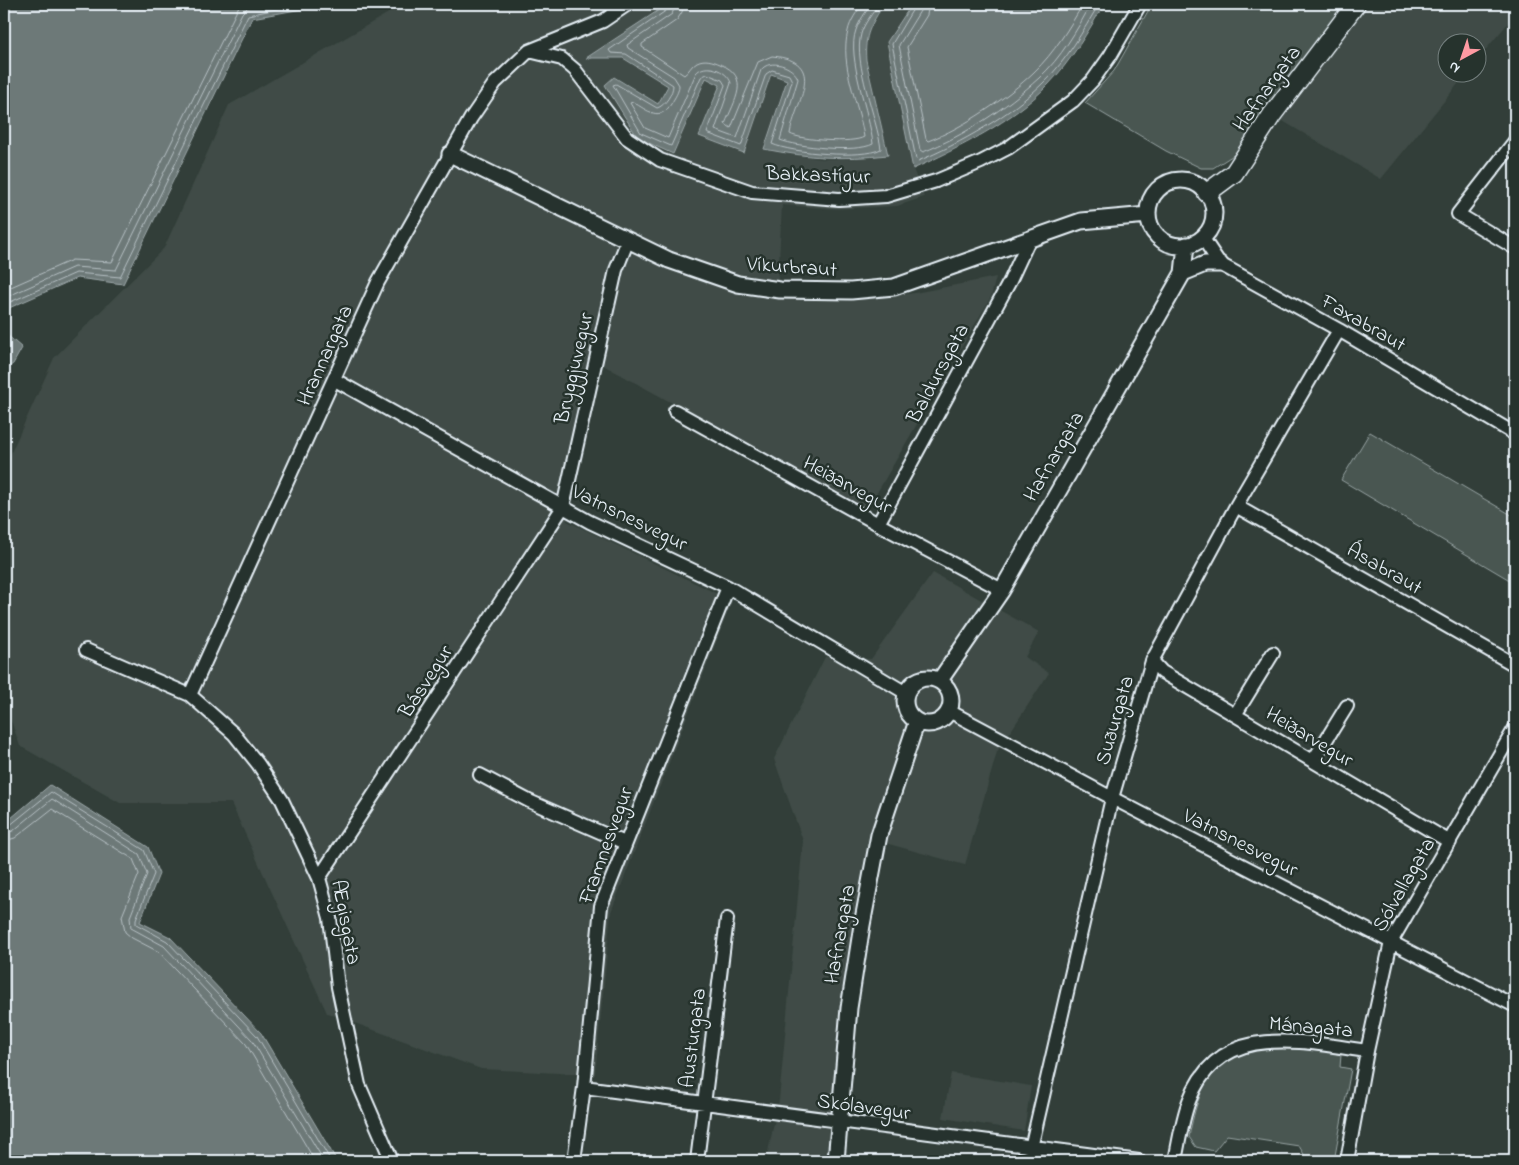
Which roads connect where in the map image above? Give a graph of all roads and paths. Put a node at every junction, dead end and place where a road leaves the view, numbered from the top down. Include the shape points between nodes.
1 (628, 4) edge
2 (1140, 4) edge
3 (1356, 4) edge
4 (529, 51) junction
5 (1515, 141) edge
6 (450, 154) junction
7 (1207, 193) junction
8 (1148, 215) junction
9 (1202, 237) junction
10 (628, 240) junction
11 (1029, 240) junction
12 (1186, 245) junction
13 (1515, 248) edge
14 (1220, 264) junction
15 (1183, 273) junction
16 (1339, 330) junction
17 (335, 380) junction
18 (675, 411) dead end
19 (1515, 434) edge
20 (1236, 506) junction
21 (563, 507) junction
22 (878, 524) junction
23 (728, 587) junction
24 (1002, 590) junction
25 (86, 650) dead end
26 (1273, 653) dead end
27 (1152, 661) junction
28 (1515, 665) edge
29 (940, 680) junction
30 (906, 693) junction
31 (190, 695) junction
32 (1347, 706) dead end
33 (949, 711) junction
34 (1235, 715) junction
35 (917, 721) junction
36 (1515, 728) edge
37 (1314, 761) junction
38 (480, 775) dead end
39 (1112, 798) junction
40 (625, 842) junction
41 (1450, 842) junction
42 (319, 878) junction
43 (727, 919) dead end
44 (1391, 942) junction
45 (1515, 1006) edge
46 (1367, 1051) junction
47 (584, 1087) junction
48 (704, 1104) junction
49 (839, 1123) junction
50 (1030, 1148) junction
51 (392, 1161) edge
52 (574, 1161) edge
53 (696, 1161) edge
54 (836, 1161) edge
55 (1028, 1161) edge
56 (1139, 1161) edge
57 (1175, 1161) edge
58 (1347, 1161) edge

1 - 4 street, Hrannargata via 603,21
2 - 4 street, Bakkastígur via 1110,56 1073,101 1008,148 982,162 936,182 886,196 839,199 752,192 660,160 627,138 575,70 562,59
3 - 7 main road, Hafnargata via 1272,115 1234,173
4 - 6 street, Hrannargata via 495,83
5 - 13 street via 1458,214
6 - 10 street, Víkurbraut
6 - 17 street, Hrannargata via 378,282
7 - 8 street via 1190,181 1169,182 1153,195
7 - 9 street via 1214,211 1208,230
8 - 11 street, Víkurbraut via 1082,222
8 - 12 street via 1160,238
9 - 12 street
9 - 14 street, Faxabraut
10 - 11 street, Víkurbraut via 669,260 738,284 815,292 894,287
10 - 21 street, Bryggjuvegur via 616,270
11 - 22 street, Baldursgata
12 - 15 street, Hafnargata
14 - 15 street via 1205,264
14 - 16 street, Faxabraut
15 - 24 street, Hafnargata
16 - 19 street, Faxabraut
16 - 20 street, Suðurgata
17 - 21 street, Vatnsnesvegur
17 - 31 street, Hrannargata
18 - 22 street, Heiðarvegur
20 - 27 street, Suðurgata
20 - 28 street, Ásabraut
21 - 23 street, Vatnsnesvegur
21 - 42 street, Básvegur
22 - 24 street, Heiðarvegur
23 - 30 street, Vatnsnesvegur
23 - 40 street, Framnesvegur
24 - 29 street, Hafnargata
25 - 31 street
26 - 34 street
27 - 34 street, Heiðarvegur via 1162,672
27 - 39 street, Suðurgata
29 - 30 street via 929,677 917,680
29 - 33 street via 951,694
30 - 35 street via 906,709
31 - 42 street, Ægisgata via 234,734 258,764 282,800
32 - 37 street
33 - 35 street via 939,722
33 - 39 street, Vatnsnesvegur
34 - 37 street, Heiðarvegur
35 - 49 street, Hafnargata via 879,835 849,1008
36 - 41 street, Sólvallagata
37 - 41 street, Heiðarvegur
38 - 40 street via 530,801
39 - 44 street, Vatnsnesvegur
39 - 50 street, Suðurgata
40 - 47 street, Framnesvegur via 600,906
41 - 44 street, Sólvallagata
42 - 51 street, Ægisgata via 330,918 338,987 359,1085
43 - 48 street, Austurgata
44 - 45 street, Vatnsnesvegur
44 - 46 street, Sólvallagata
46 - 57 street, Mánagata via 1278,1040 1250,1044 1227,1054 1208,1070 1194,1090
46 - 58 street, Sólvallagata
47 - 48 street, Skólavegur
47 - 52 street, Framnesvegur
48 - 49 street, Skólavegur
48 - 53 street, Austurgata
49 - 50 street, Skólavegur
49 - 54 street, Hafnargata
50 - 55 street, Suðurgata
50 - 56 street, Skólavegur

